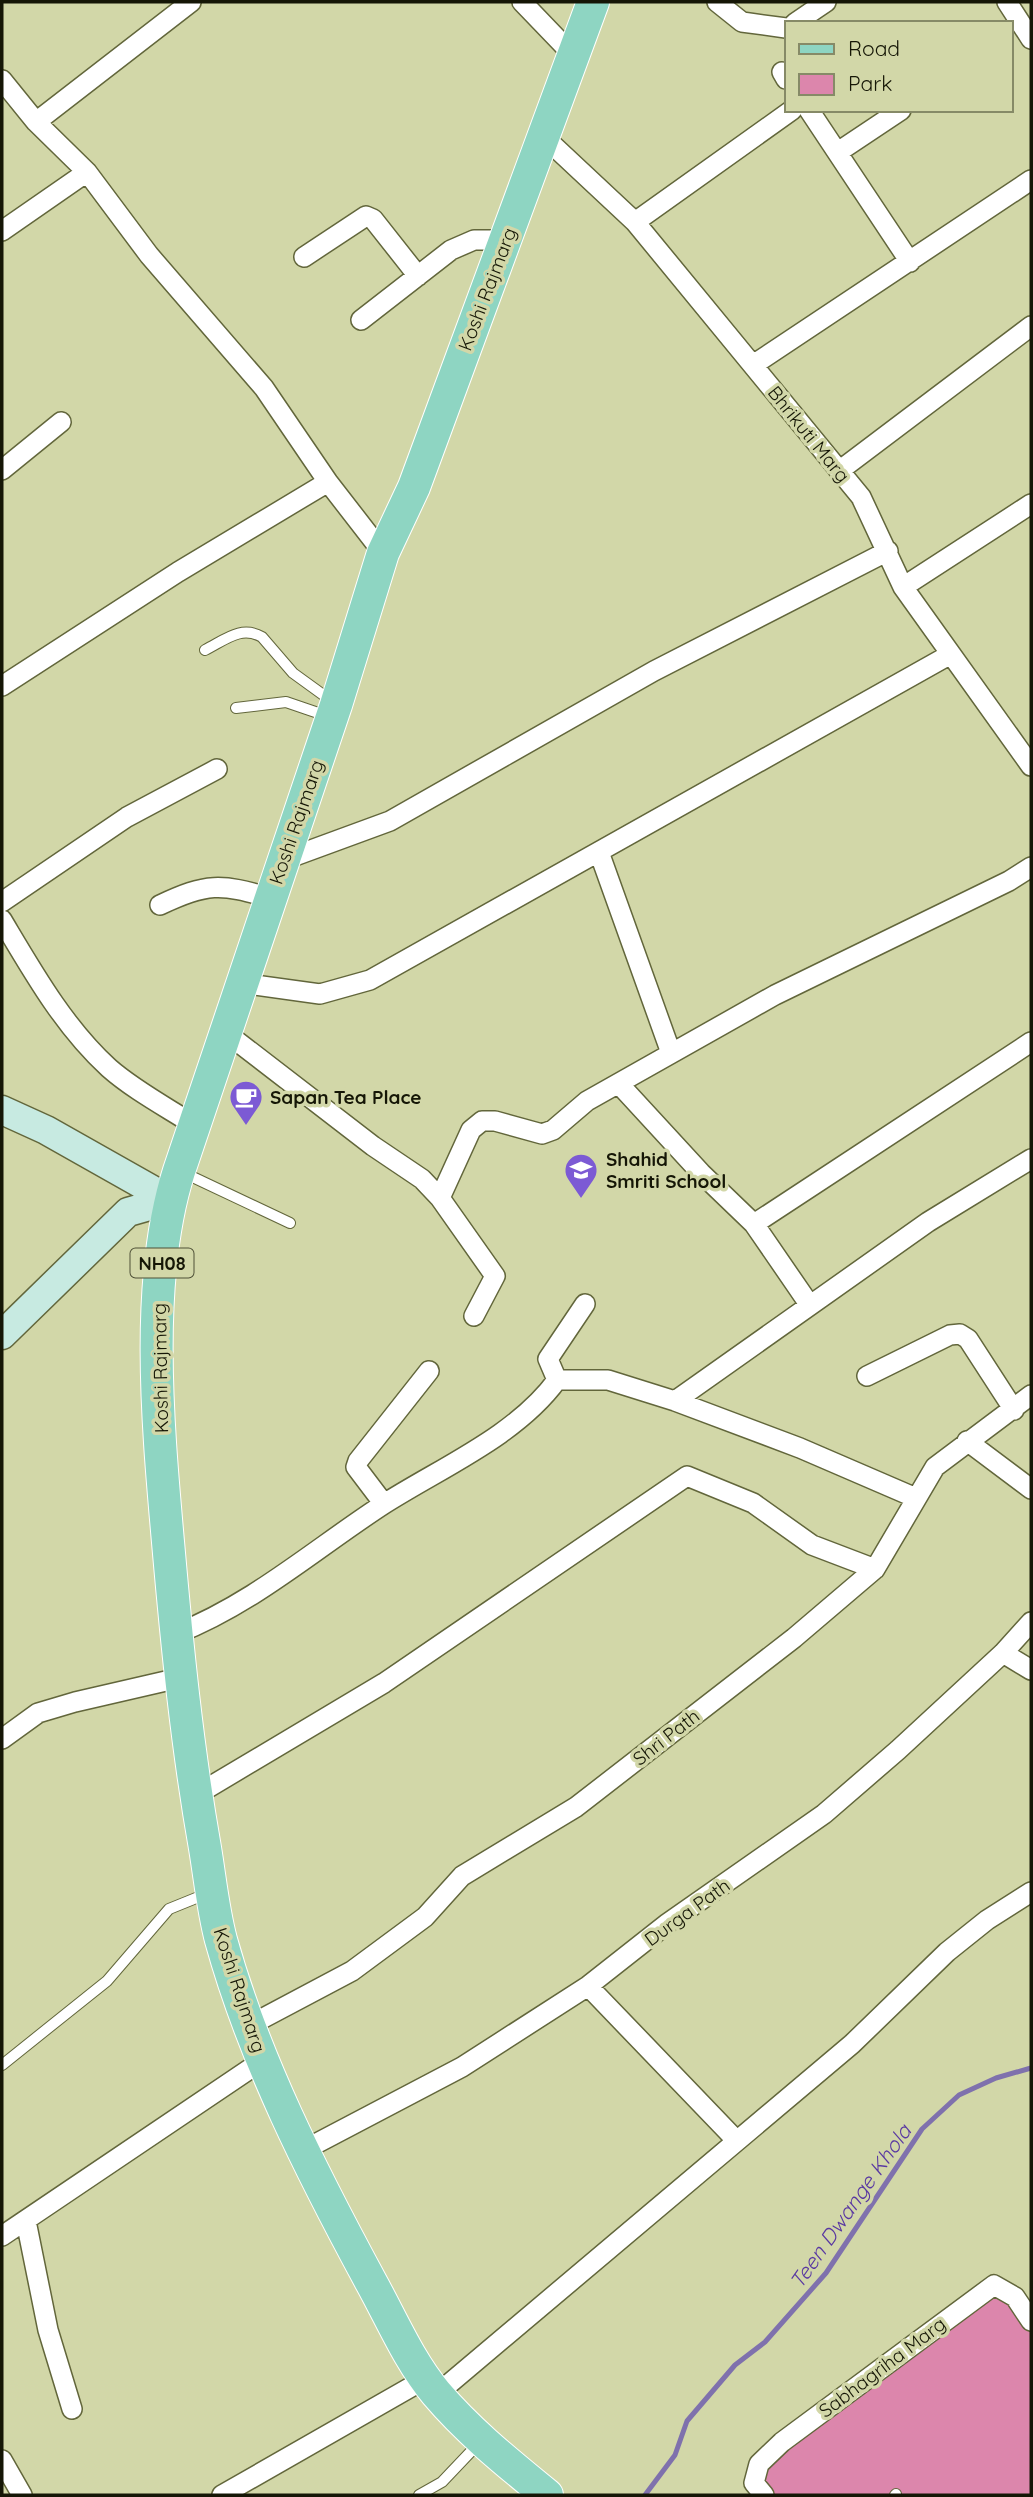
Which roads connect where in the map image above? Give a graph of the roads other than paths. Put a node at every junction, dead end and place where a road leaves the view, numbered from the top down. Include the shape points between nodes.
1 (191, 2) edge
2 (522, 2) edge
3 (593, 2) edge
4 (717, 2) edge
5 (826, 2) edge
6 (1007, 2) edge
7 (798, 21) edge
8 (785, 28) edge
9 (1022, 35) edge
10 (572, 54) junction
11 (2, 80) edge
12 (789, 112) edge
13 (810, 112) edge
14 (898, 112) edge
15 (36, 122) junction
16 (542, 135) junction
17 (838, 152) junction
18 (87, 172) junction
19 (1031, 180) edge
20 (635, 222) junction
21 (2, 231) edge
22 (506, 240) junction
23 (304, 257) dead end
24 (910, 262) junction
25 (418, 276) junction
26 (361, 320) dead end
27 (1031, 326) edge
28 (753, 365) junction
29 (61, 422) dead end
30 (2, 470) edge
31 (839, 471) junction
32 (328, 482) junction
33 (1031, 504) edge
34 (888, 551) junction
35 (383, 553) junction
36 (903, 587) junction
37 (205, 650) dead end
38 (950, 654) junction
39 (2, 686) edge
40 (236, 708) dead end
41 (334, 711) junction
42 (1031, 766) edge
43 (217, 769) dead end
44 (599, 852) junction
45 (281, 861) junction
46 (1031, 867) edge
47 (270, 898) junction
48 (2, 902) edge
49 (160, 905) dead end
50 (2, 920) edge
51 (241, 983) junction
52 (225, 1032) junction
53 (1031, 1042) edge
54 (671, 1054) junction
55 (620, 1085) junction
56 (2, 1110) edge
57 (194, 1125) junction
58 (1031, 1159) edge
59 (174, 1186) junction
60 (440, 1198) junction
61 (290, 1223) dead end
62 (754, 1224) junction
63 (585, 1304) dead end
64 (809, 1304) junction
65 (474, 1316) dead end
66 (2, 1335) edge
67 (429, 1371) dead end
68 (867, 1377) dead end
69 (557, 1380) junction
70 (1031, 1395) edge
71 (675, 1401) junction
72 (1014, 1410) junction
73 (967, 1441) junction
74 (1031, 1489) edge
75 (916, 1498) junction
76 (384, 1504) junction
77 (876, 1569) junction
78 (1031, 1622) edge
79 (176, 1634) junction
80 (1003, 1653) junction
81 (1031, 1670) edge
82 (179, 1678) junction
83 (2, 1739) edge
84 (196, 1795) junction
85 (213, 1891) junction
86 (1031, 1892) edge
87 (588, 1986) junction
88 (250, 2025) junction
89 (263, 2060) junction
90 (2, 2064) edge
91 (736, 2140) junction
92 (304, 2150) junction
93 (26, 2221) junction
94 (2, 2236) edge
95 (1031, 2321) edge
96 (431, 2387) junction
97 (72, 2409) dead end
98 (481, 2441) junction
99 (2, 2460) edge
100 (22, 2495) edge
101 (222, 2495) edge
102 (419, 2495) edge
103 (547, 2495) edge
104 (764, 2495) edge

1 - 15 street
2 - 10 street
3 - 10 main road, Koshi Rajmarg / NH08
4 - 8 street via 742,22
5 - 7 street
6 - 9 street
10 - 16 main road, Koshi Rajmarg / NH08
11 - 15 street
12 - 20 street
13 - 17 street
14 - 17 street
15 - 18 street
16 - 20 street, Bhrikuti Marg
16 - 22 main road, Koshi Rajmarg / NH08
17 - 24 street
18 - 21 street
18 - 32 street via 149,255 264,388
19 - 24 street
20 - 28 street, Bhrikuti Marg
22 - 25 street via 474,240 451,250
22 - 35 main road, Koshi Rajmarg / NH08 via 414,487
23 - 25 street via 366,216
24 - 28 street
25 - 26 street
27 - 31 street
28 - 31 street, Bhrikuti Marg
29 - 30 street
31 - 34 street, Bhrikuti Marg via 861,497
32 - 35 street
32 - 39 street
33 - 36 street
34 - 36 street, Bhrikuti Marg
34 - 45 street via 654,671 390,821
35 - 41 main road, Koshi Rajmarg / NH08
36 - 38 street, Bhrikuti Marg
37 - 41 lane via 242,631 253,631
38 - 42 street, Bhrikuti Marg
38 - 44 street
40 - 41 lane via 286,702
41 - 45 main road, Koshi Rajmarg / NH08
43 - 48 street via 127,817
44 - 51 street via 370,980 320,994
44 - 54 street
45 - 47 main road, Koshi Rajmarg / NH08
46 - 54 street via 775,995
47 - 49 street via 209,886
47 - 51 main road, Koshi Rajmarg / NH08
50 - 57 street via 82,1041 111,1069
51 - 52 main road, Koshi Rajmarg / NH08
52 - 57 main road, Koshi Rajmarg / NH08
52 - 60 street via 422,1179
53 - 62 street
54 - 55 street
55 - 60 street via 587,1101 542,1134 482,1121 471,1130
55 - 62 street
56 - 59 street
57 - 59 main road, Koshi Rajmarg / NH08
58 - 64 street via 928,1222
59 - 61 lane
59 - 66 street via 128,1212
59 - 79 main road, Koshi Rajmarg / NH08 via 160,1283 158,1367
60 - 65 street via 495,1276
62 - 64 street
63 - 69 street via 548,1359
64 - 71 street
67 - 76 street via 358,1461 356,1467
68 - 72 street via 960,1334 968,1339
69 - 71 street via 608,1380
69 - 76 street via 543,1399 515,1421
70 - 72 street, Shri Path
71 - 75 street
72 - 73 street, Shri Path
73 - 74 street
73 - 75 street, Shri Path via 934,1467
75 - 77 street, Shri Path
76 - 79 street via 208,1622
77 - 84 street via 812,1545 753,1503 687,1476 384,1683
77 - 88 street, Shri Path via 576,1807 463,1875 425,1917 352,1971
78 - 80 street, Durga Path
79 - 82 main road, Koshi Rajmarg / NH08
80 - 81 street
80 - 87 street, Durga Path via 824,1814 668,1923
82 - 83 street via 38,1713
82 - 84 main road, Koshi Rajmarg / NH08
84 - 85 main road, Koshi Rajmarg / NH08
85 - 88 main road, Koshi Rajmarg / NH08 via 221,1939
85 - 90 lane via 169,1909 107,1981
86 - 91 street via 947,1952 852,2044
87 - 91 street
87 - 92 street, Durga Path via 462,2067
88 - 89 main road, Koshi Rajmarg / NH08
89 - 92 main road, Koshi Rajmarg / NH08
89 - 93 street
91 - 96 street
92 - 96 main road, Koshi Rajmarg / NH08
93 - 94 street
93 - 97 street via 48,2330
95 - 104 street, Sabhagriha Marg via 1015,2297 994,2285 758,2463 754,2483
96 - 98 main road, Koshi Rajmarg / NH08
96 - 101 street
98 - 102 lane via 442,2482
98 - 103 main road, Koshi Rajmarg / NH08
99 - 100 street

